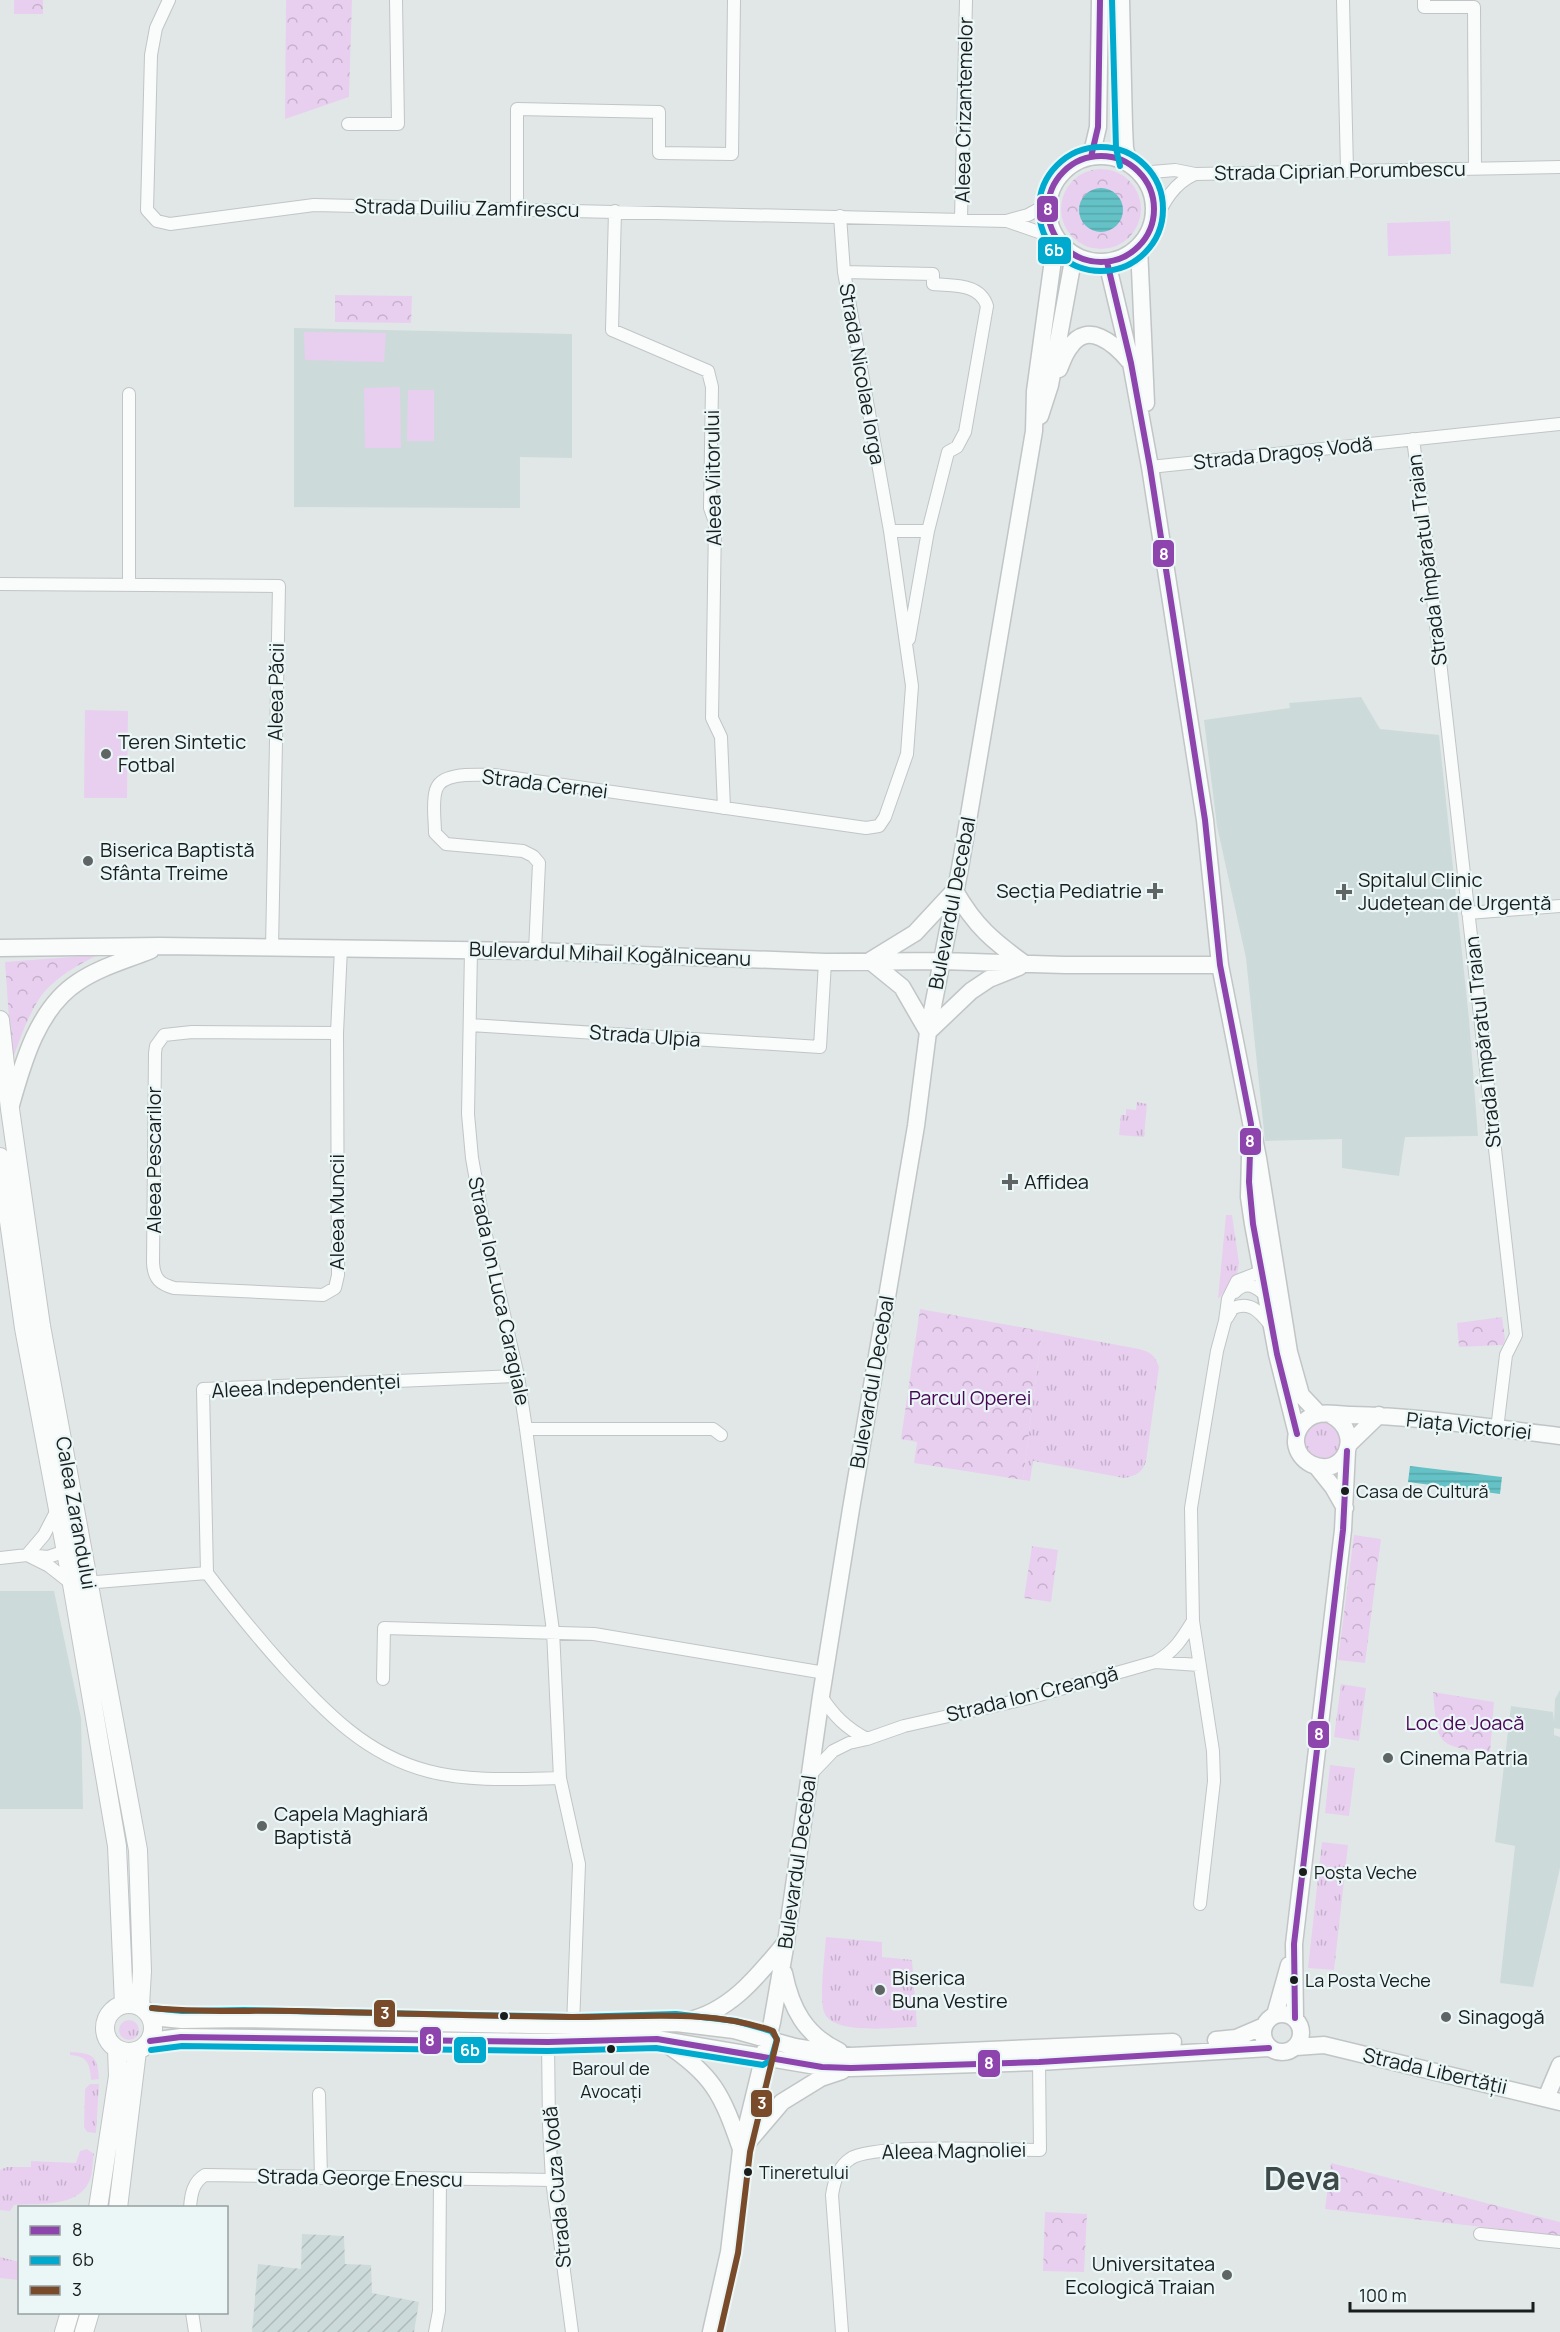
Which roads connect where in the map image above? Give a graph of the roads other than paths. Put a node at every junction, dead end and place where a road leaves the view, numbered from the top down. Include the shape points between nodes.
1 (169, 0) edge
2 (396, 0) edge
3 (734, 0) edge
4 (966, 0) edge
5 (1100, 0) edge
6 (1121, 0) edge
7 (1343, 0) edge
8 (1424, 0) edge
9 (348, 124) dead end
10 (1091, 157) junction
11 (1560, 167) edge
12 (1475, 168) junction
13 (1135, 169) junction
14 (1347, 170) junction
15 (1195, 174) junction
16 (1048, 204) junction
17 (517, 209) junction
18 (615, 211) junction
19 (840, 216) junction
20 (961, 219) junction
21 (1006, 221) junction
22 (1150, 231) junction
23 (1056, 238) junction
24 (1139, 247) junction
25 (1074, 255) junction
26 (1107, 262) junction
27 (844, 272) junction
28 (1131, 363) junction
29 (1050, 386) junction
30 (129, 394) dead end
31 (1560, 424) edge
32 (1034, 431) junction
33 (1413, 439) junction
34 (1150, 466) junction
35 (890, 531) junction
36 (928, 531) junction
37 (0, 584) edge
38 (129, 585) junction
39 (907, 649) junction
40 (724, 808) junction
41 (866, 828) joint
42 (955, 891) junction
43 (1560, 906) edge
44 (1468, 914) junction
45 (160, 946) junction
46 (0, 948) edge
47 (272, 948) junction
48 (341, 948) junction
49 (471, 950) junction
50 (535, 951) junction
51 (870, 961) junction
52 (942, 961) junction
53 (825, 962) junction
54 (1025, 964) junction
55 (1220, 965) junction
56 (0, 1020) edge
57 (471, 1025) junction
58 (928, 1032) junction
59 (337, 1033) junction
60 (10, 1109) junction
61 (1251, 1124) junction
62 (0, 1157) edge
63 (1263, 1271) junction
64 (163, 1285) joint
65 (1268, 1296) junction
66 (1228, 1299) junction
67 (1282, 1306) junction
68 (1225, 1322) junction
69 (1272, 1327) junction
70 (518, 1376) junction
71 (1325, 1415) junction
72 (1379, 1415) junction
73 (526, 1429) junction
74 (1497, 1429) junction
75 (1297, 1434) junction
76 (721, 1435) dead end
77 (1560, 1436) edge
78 (1348, 1447) junction
79 (1317, 1467) junction
80 (58, 1508) junction
81 (1345, 1509) junction
82 (74, 1549) junction
83 (27, 1554) junction
84 (0, 1558) edge
85 (207, 1573) junction
86 (80, 1583) junction
87 (1193, 1621) junction
88 (553, 1631) junction
89 (1155, 1662) junction
90 (1198, 1665) junction
91 (825, 1673) junction
92 (383, 1680) dead end
93 (821, 1696) junction
94 (867, 1739) junction
95 (810, 1775) junction
96 (560, 1778) junction
97 (1200, 1904) dead end
98 (786, 1942) junction
99 (1294, 1944) junction
100 (138, 2009) junction
101 (1269, 2020) junction
102 (676, 2023) junction
103 (573, 2026) junction
104 (1297, 2032) junction
105 (657, 2039) junction
106 (768, 2039) junction
107 (548, 2042) junction
108 (143, 2046) junction
109 (1269, 2048) junction
110 (117, 2049) junction
111 (763, 2056) junction
112 (850, 2062) junction
113 (1039, 2062) junction
114 (1560, 2065) edge
115 (318, 2094) dead end
116 (1553, 2100) edge
117 (741, 2150) junction
118 (321, 2178) junction
119 (440, 2179) junction
120 (552, 2180) junction
121 (98, 2206) edge
122 (118, 2206) edge
123 (190, 2206) edge
124 (1480, 2234) dead end
125 (1560, 2242) edge
126 (70, 2314) edge
127 (90, 2314) edge
128 (192, 2314) edge
129 (64, 2332) edge
130 (84, 2332) edge
131 (195, 2332) edge
132 (435, 2332) edge
133 (572, 2332) edge
134 (711, 2332) edge
135 (842, 2332) edge

1 - 17 street, Strada Duiliu Zamfirescu via 156,28 151,55 147,210 157,221 170,224 314,205
2 - 9 street via 398,124
3 - 17 street via 732,154 659,153 659,112 517,108
4 - 20 street, Aleea Crizantemelor
5 - 10 street via 1098,127
6 - 13 street via 1125,148
7 - 14 street
8 - 12 street via 1424,7 1474,7
10 - 13 street via 1106,156
10 - 16 street via 1074,163 1059,175
11 - 12 street, Strada Ciprian Porumbescu
12 - 14 street, Strada Ciprian Porumbescu
13 - 15 street
13 - 22 street via 1146,181 1153,200
14 - 15 street, Strada Ciprian Porumbescu
15 - 22 street, Strada Ciprian Porumbescu via 1171,191
16 - 21 street
16 - 23 street
17 - 18 street, Strada Duiliu Zamfirescu
18 - 19 street, Strada Duiliu Zamfirescu
18 - 40 street, Aleea Viitorului via 612,330 708,371 712,387 710,508 715,522 712,718 721,737
19 - 20 street, Strada Duiliu Zamfirescu
19 - 27 street, Strada Nicolae Iorga
20 - 21 street, Strada Duiliu Zamfirescu
21 - 23 street
22 - 24 street
23 - 25 street
23 - 32 street, Bulevardul Decebal via 1035,391
24 - 26 street
24 - 34 street
25 - 26 street via 1090,262
25 - 29 street, Bulevardul Decebal
26 - 28 street
27 - 35 street, Strada Nicolae Iorga
27 - 36 street via 933,274 933,284 968,287 985,298 986,317 965,432 957,447 948,452
28 - 29 street via 1108,340 1082,337 1070,346
28 - 34 street
29 - 32 street, Bulevardul Decebal
30 - 38 street
31 - 33 street, Strada Dragoș Vodă
32 - 42 street, Bulevardul Decebal
33 - 34 street, Strada Dragoș Vodă
33 - 44 street, Strada Împăratul Traian
34 - 55 street via 1205,820
35 - 36 street
35 - 39 street, Strada Nicolae Iorga
36 - 39 street
37 - 38 street, Aleea Păcii
38 - 47 street, Aleea Păcii via 279,586
39 - 41 street, Strada Nicolae Iorga via 912,686 907,754 885,817 879,826
40 - 41 street, Strada Cernei
40 - 50 street, Strada Cernei via 494,775 456,775 443,781 435,790 435,833 440,839 446,844 523,851 539,863
42 - 51 street via 915,933
42 - 52 street, Bulevardul Decebal
42 - 54 street via 983,932
43 - 44 street
44 - 74 street, Strada Împăratul Traian via 1516,1335 1506,1355
45 - 46 street, Bulevardul Mihail Kogălniceanu
45 - 47 street, Bulevardul Mihail Kogălniceanu
45 - 60 street via 90,975 59,998 31,1044
47 - 48 street, Bulevardul Mihail Kogălniceanu
48 - 49 street, Bulevardul Mihail Kogălniceanu
48 - 59 street, Aleea Muncii
49 - 50 street, Bulevardul Mihail Kogălniceanu
49 - 57 street, Strada Ion Luca Caragiale
50 - 53 street, Bulevardul Mihail Kogălniceanu
51 - 52 street, Bulevardul Mihail Kogălniceanu
51 - 53 street, Bulevardul Mihail Kogălniceanu
51 - 58 street via 902,987
52 - 54 street, Bulevardul Mihail Kogălniceanu
52 - 58 street, Bulevardul Decebal
53 - 57 street, Strada Ulpia via 820,1047
54 - 55 street, Bulevardul Mihail Kogălniceanu
54 - 58 street via 971,991
55 - 61 street
56 - 60 main road, Calea Zarandului
57 - 70 street, Strada Ion Luca Caragiale via 468,1114 472,1158 484,1231
58 - 91 street, Bulevardul Decebal via 916,1126
59 - 64 street, Aleea Pescarilor via 192,1032 164,1035 156,1046 153,1273
59 - 64 street, Aleea Muncii via 335,1288 323,1295
60 - 82 main road, Calea Zarandului
61 - 63 street via 1250,1197
61 - 67 street
62 - 80 main road, Calea Zarandului via 24,1328
63 - 65 street
63 - 66 street via 1237,1281
65 - 66 street via 1247,1285
65 - 67 street
65 - 69 street
66 - 68 street
67 - 71 street via 1296,1383 1307,1404
68 - 69 street via 1233,1308 1247,1305
68 - 87 street via 1191,1508
69 - 75 street
70 - 73 street, Strada Ion Luca Caragiale
70 - 85 street, Aleea Independenței via 203,1389
71 - 72 street, Piața Victoriei
71 - 75 street via 1309,1418
71 - 78 street via 1343,1424
72 - 74 street, Piața Victoriei
72 - 78 street, Piața Victoriei
73 - 76 street via 713,1429
73 - 88 street, Strada Ion Luca Caragiale
74 - 77 street, Piața Victoriei
75 - 79 street via 1298,1451
78 - 79 street, Piața Victoriei via 1335,1464
78 - 81 street
79 - 81 street
80 - 82 main road, Calea Zarandului
80 - 83 street via 44,1535
81 - 99 street
82 - 83 street via 46,1546
82 - 86 main road, Calea Zarandului
83 - 84 street
83 - 86 street
85 - 86 street
85 - 96 street via 243,1621 317,1703 379,1752 407,1765 455,1776
86 - 100 main road, Calea Zarandului
87 - 89 street via 1179,1644
87 - 90 street
88 - 91 street via 646,1642
88 - 92 street via 384,1628
88 - 96 street, Strada Ion Luca Caragiale
89 - 90 street, Strada Ion Creangă
89 - 94 street, Strada Ion Creangă via 1029,1698 904,1726
90 - 97 street via 1213,1751 1214,1781
91 - 93 street, Bulevardul Decebal
93 - 94 street via 848,1729
93 - 95 street, Bulevardul Decebal
94 - 95 street, Strada Ion Creangă via 833,1751
95 - 98 street, Bulevardul Decebal
96 - 103 street, Strada Ion Luca Caragiale via 579,1864
98 - 102 street via 738,1995 699,2019
98 - 106 street, Bulevardul Decebal
98 - 112 street via 784,1973 792,2006 816,2038
99 - 101 street
99 - 104 street
100 - 103 street via 182,2020
100 - 108 main road via 154,2030
100 - 110 main road via 110,2013 105,2028
101 - 104 street via 1285,2014
101 - 109 street via 1263,2038
101 - 112 street via 1225,2040
102 - 103 street
102 - 106 street via 734,2030
104 - 109 street via 1280,2052
104 - 116 street, Strada Libertății via 1324,2046
105 - 107 street
105 - 111 street
105 - 117 street via 705,2074 725,2106
106 - 111 street, Bulevardul Decebal
106 - 112 street
107 - 108 street via 181,2037
107 - 120 street, Strada Cuza Vodă
108 - 110 main road
108 - 122 main road
109 - 113 street
110 - 121 main road via 118,2076
111 - 112 street via 822,2067
111 - 117 street, Bulevardul Decebal
112 - 113 street
112 - 117 street via 782,2102
113 - 135 street, Aleea Magnoliei via 1040,2150 879,2151 852,2157 839,2172 832,2195
114 - 116 street
115 - 118 street
117 - 134 street, Bulevardul Decebal via 729,2253
118 - 119 street, Strada George Enescu
118 - 123 street, Strada George Enescu via 205,2175 193,2188
119 - 120 street, Strada George Enescu
119 - 132 street via 439,2311
120 - 133 street, Strada Cuza Vodă
124 - 125 street
126 - 129 main road
127 - 130 main road
128 - 131 street

